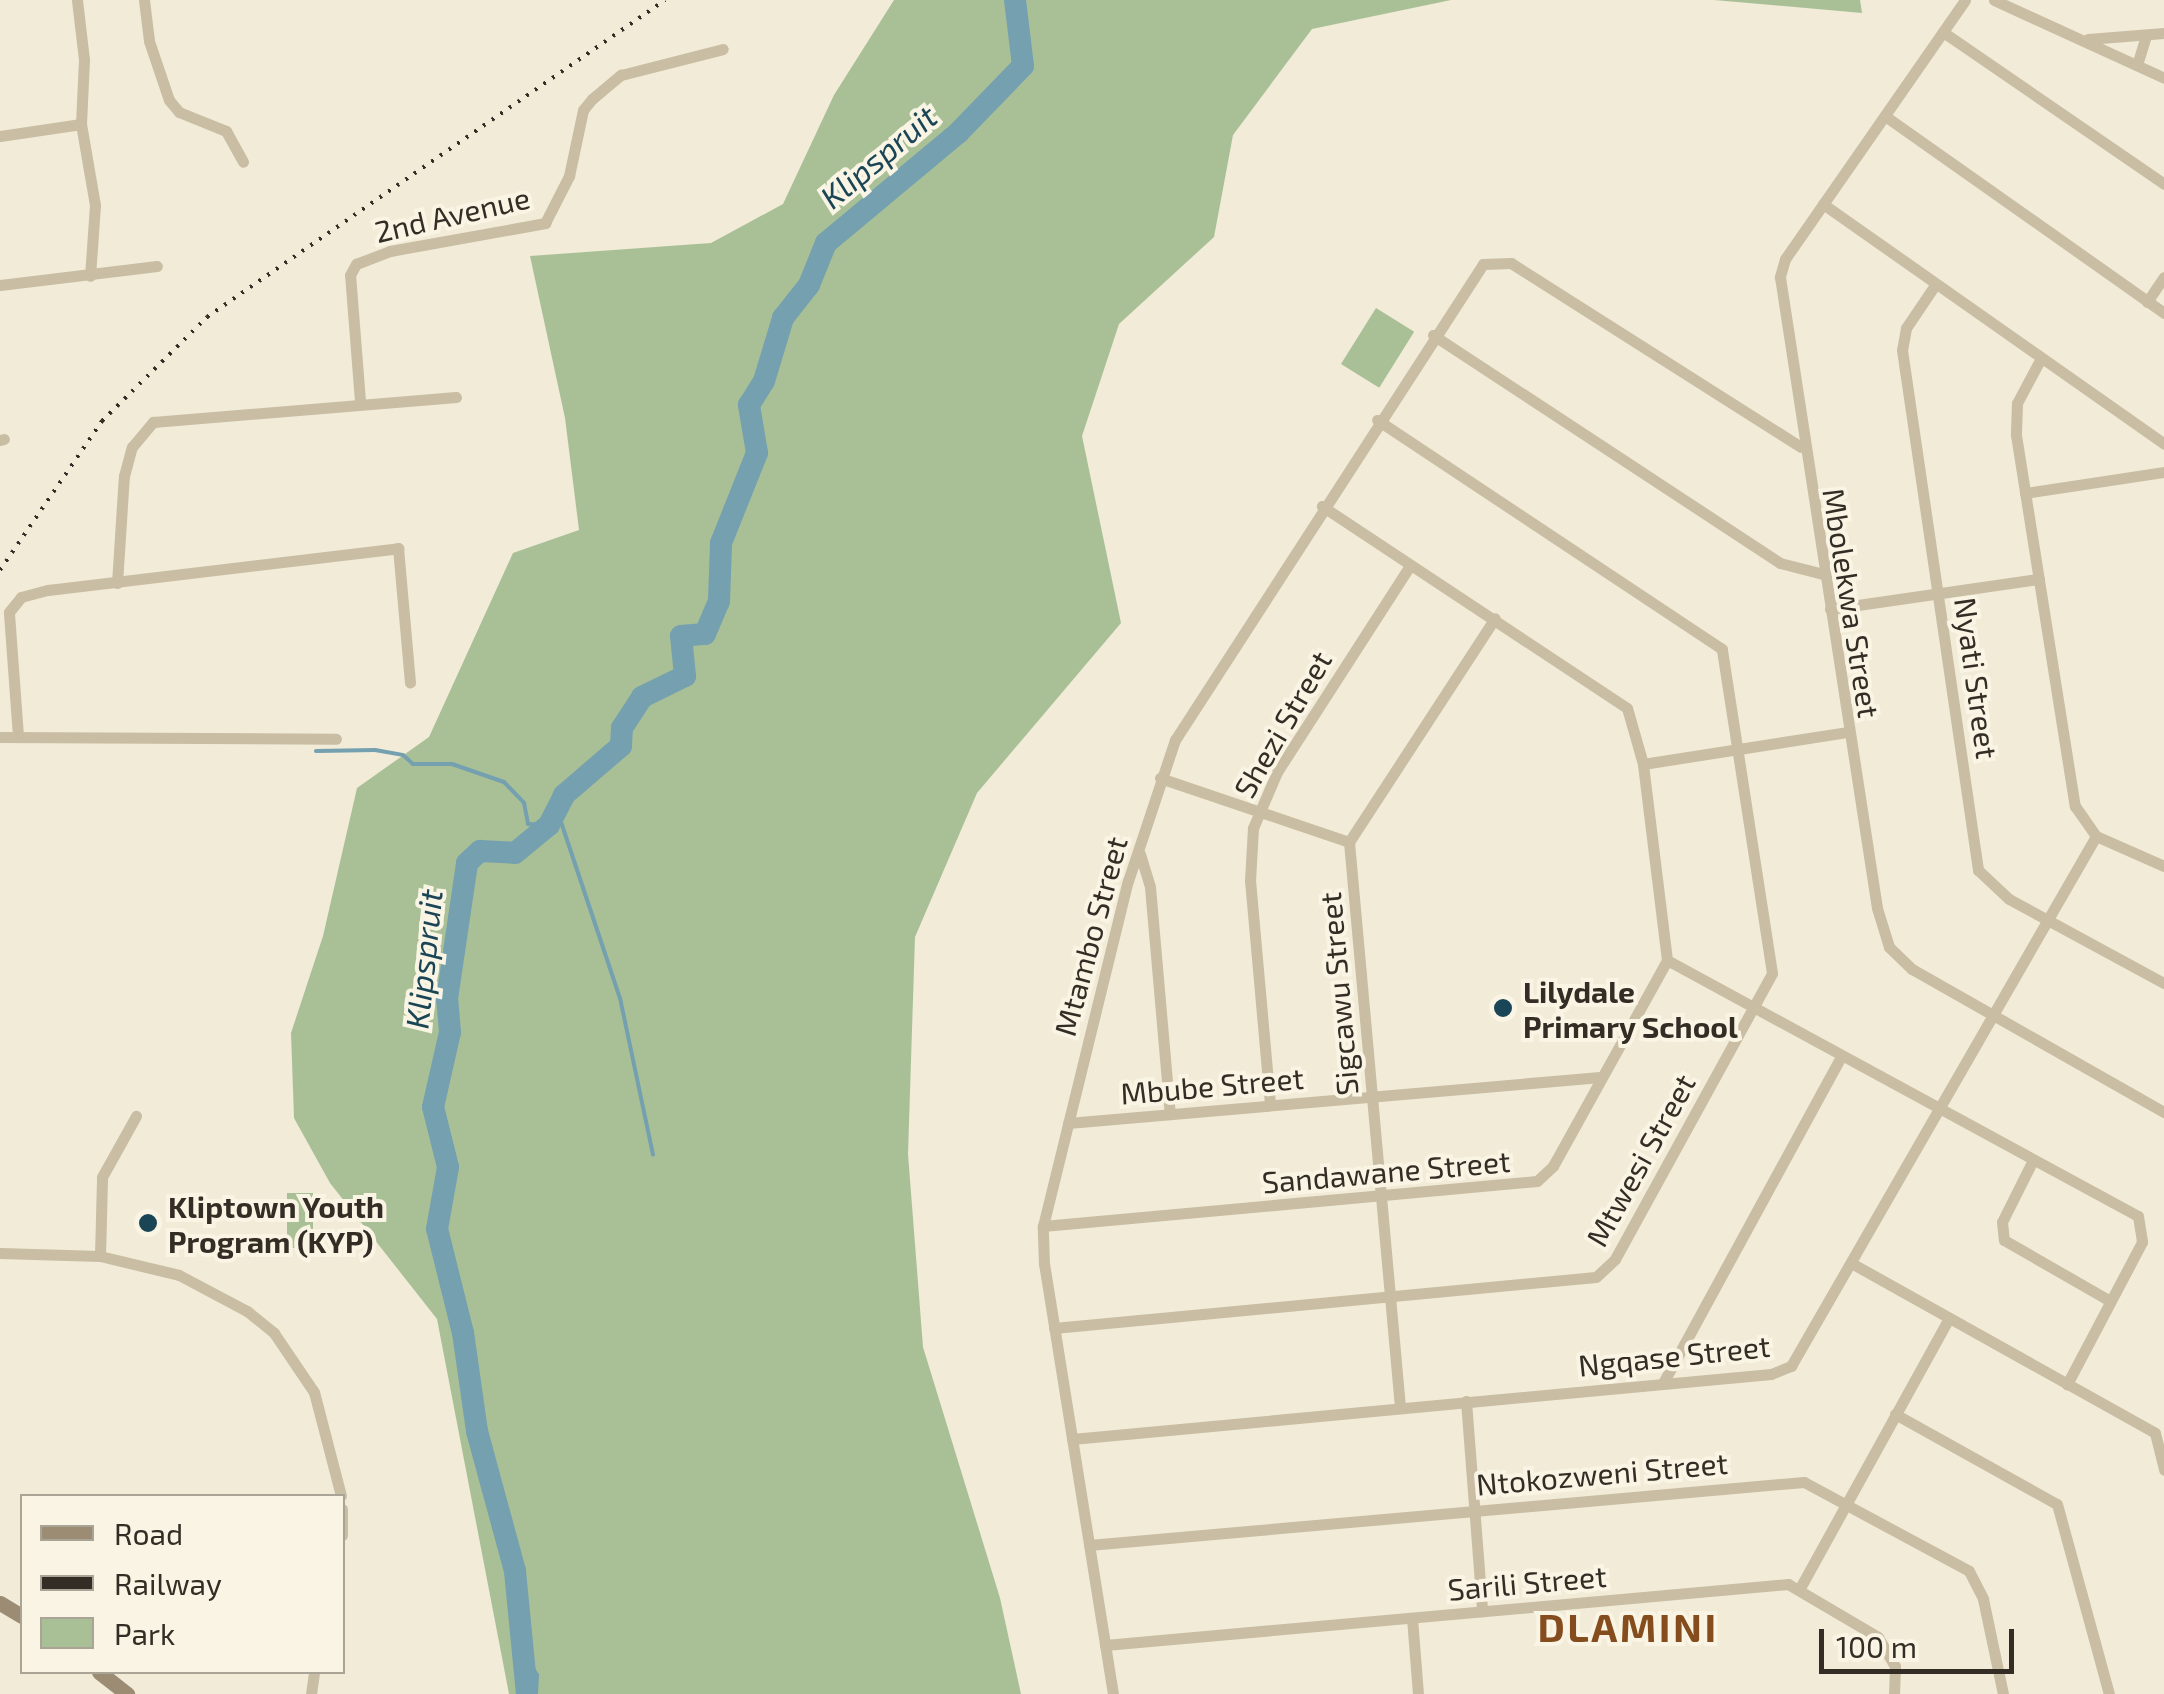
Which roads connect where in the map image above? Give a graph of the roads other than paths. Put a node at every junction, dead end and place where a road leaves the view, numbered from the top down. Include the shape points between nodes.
1 (77, 0) edge
2 (144, 0) edge
3 (1965, 0) edge
4 (1994, 0) edge
5 (1943, 32) junction
6 (2164, 34) edge
7 (2146, 36) junction
8 (2084, 40) junction
9 (722, 49) dead end
10 (2136, 65) junction
11 (2164, 78) edge
12 (1885, 116) junction
13 (81, 124) junction
14 (0, 136) edge
15 (243, 162) dead end
16 (2164, 184) edge
17 (1823, 204) junction
18 (158, 266) dead end
19 (90, 276) junction
20 (2164, 276) edge
21 (0, 285) edge
22 (1935, 285) junction
23 (2147, 302) junction
24 (2164, 314) edge
25 (1432, 335) junction
26 (2040, 360) junction
27 (456, 397) dead end
28 (360, 401) junction
29 (1377, 420) junction
30 (2164, 444) edge
31 (1801, 446) junction
32 (2164, 472) edge
33 (2025, 492) junction
34 (1322, 506) junction
35 (1410, 566) junction
36 (1823, 574) junction
37 (2038, 579) junction
38 (116, 583) junction
39 (1940, 594) junction
40 (1830, 609) junction
41 (1495, 618) junction
42 (410, 682) dead end
43 (1847, 732) junction
44 (18, 736) junction
45 (0, 737) edge
46 (336, 739) dead end
47 (1741, 748) junction
48 (1643, 764) junction
49 (1160, 778) junction
50 (1258, 813) junction
51 (2096, 836) junction
52 (1349, 842) junction
53 (1140, 854) junction
54 (2164, 866) edge
55 (2048, 921) junction
56 (1667, 960) junction
57 (2164, 970) edge
58 (2145, 972) junction
59 (2164, 983) edge
60 (1752, 1010) junction
61 (1993, 1015) junction
62 (1841, 1057) junction
63 (1600, 1077) junction
64 (1372, 1095) junction
65 (1270, 1104) junction
66 (1939, 1111) junction
67 (2164, 1112) edge
68 (1170, 1114) junction
69 (136, 1116) dead end
70 (1068, 1123) junction
71 (2032, 1162) junction
72 (1379, 1197) junction
73 (1044, 1226) junction
74 (0, 1252) edge
75 (100, 1256) junction
76 (1852, 1264) junction
77 (1390, 1296) junction
78 (2110, 1301) junction
79 (1950, 1318) junction
80 (1054, 1328) junction
81 (1663, 1383) junction
82 (2066, 1384) junction
83 (1466, 1402) junction
84 (1400, 1407) junction
85 (1895, 1414) junction
86 (2164, 1418) edge
87 (2155, 1434) junction
88 (1072, 1439) junction
89 (2164, 1470) edge
90 (341, 1494) edge
91 (1848, 1502) junction
92 (1474, 1510) junction
93 (1090, 1545) junction
94 (1800, 1588) junction
95 (1482, 1611) junction
96 (1412, 1618) junction
97 (1105, 1645) junction
98 (102, 1674) edge
99 (127, 1694) edge
100 (1113, 1694) edge
101 (1418, 1694) edge
102 (1894, 1694) edge
103 (2004, 1694) edge
104 (2109, 1694) edge

1 - 13 street via 84,60
2 - 15 street via 149,42 174,107 226,132
3 - 5 street, Mbolekwa Street
4 - 8 street
5 - 12 street, Mbolekwa Street
5 - 16 street
6 - 7 street
7 - 8 street
7 - 10 street
8 - 10 street
9 - 28 street, 2nd Avenue via 621,75 592,99 546,222 390,251 356,264 350,275
10 - 11 street
12 - 17 street, Mbolekwa Street
12 - 23 street
13 - 14 street
13 - 19 street via 95,205
17 - 22 street
17 - 31 street, Mbolekwa Street via 1780,276
18 - 19 street
19 - 21 street
20 - 23 street
22 - 26 street
22 - 39 street, Nyati Street via 1906,328 1902,350
23 - 24 street
25 - 29 street, Mtambo Street
25 - 31 street, Mtambo Street via 1472,272 1492,262 1511,263
25 - 36 street via 1780,562
26 - 30 street
26 - 33 street via 2017,404
27 - 28 street
28 - 38 street via 167,418 148,426 132,447 124,476
29 - 34 street, Mtambo Street
29 - 47 street, Mtwesi Street via 1716,642 1727,662
31 - 36 street, Mbolekwa Street
32 - 33 street
33 - 37 street
34 - 35 street
34 - 49 street, Mtambo Street via 1196,703
35 - 41 street
35 - 50 street, Shezi Street via 1302,731
36 - 40 street, Mbolekwa Street
37 - 39 street
37 - 51 street via 2075,806
38 - 42 street via 398,548
38 - 44 street via 48,590 14,602 9,626
39 - 40 street
39 - 55 street, Nyati Street via 1978,870 1991,886
40 - 43 street, Mbolekwa Street
41 - 48 street via 1618,698 1635,727
41 - 52 street
43 - 47 street
43 - 61 street, Mbolekwa Street via 1889,947 1912,969
44 - 45 street
44 - 46 street
47 - 48 street
47 - 60 street, Mtwesi Street via 1773,959
48 - 56 street
49 - 50 street
49 - 53 street, Mtambo Street
50 - 52 street
50 - 65 street, Shezi Street via 1250,881
51 - 54 street
51 - 55 street, Ngqase Street
52 - 64 street, Sigcawu Street
53 - 68 street via 1150,887
53 - 70 street, Mtambo Street
55 - 58 street, Nyati Street
55 - 61 street, Ngqase Street
56 - 60 street
56 - 63 street, Sandawane Street
57 - 58 street
58 - 59 street, Nyati Street
60 - 62 street
60 - 77 street, Mtwesi Street via 1607,1271 1575,1281
61 - 66 street, Ngqase Street
61 - 67 street, Mbolekwa Street
62 - 66 street
62 - 81 street
63 - 64 street, Mbube Street
63 - 72 street, Sandawane Street via 1553,1166 1538,1181
64 - 65 street, Mbube Street
64 - 72 street, Sigcawu Street
65 - 68 street, Mbube Street
66 - 71 street
66 - 76 street, Ngqase Street
68 - 70 street, Mbube Street
69 - 75 street via 102,1177
70 - 73 street, Mtambo Street
71 - 78 street via 2002,1222 2004,1240
71 - 78 street via 2138,1216 2142,1242
72 - 73 street, Sandawane Street
72 - 77 street, Sigcawu Street
73 - 80 street, Mtambo Street
74 - 75 street
75 - 90 street via 179,1275 274,1333 324,1415
76 - 79 street
76 - 81 street, Ngqase Street via 1792,1366 1771,1374
77 - 80 street, Mtwesi Street
77 - 84 street, Sigcawu Street
78 - 82 street
79 - 82 street
79 - 85 street
80 - 88 street, Mtambo Street
81 - 83 street, Ngqase Street
82 - 87 street
83 - 84 street, Ngqase Street
83 - 92 street
84 - 88 street, Ngqase Street
85 - 91 street
85 - 104 street via 2057,1504
86 - 87 street
87 - 89 street
88 - 93 street, Mtambo Street
91 - 92 street, Ntokozweni Street via 1795,1481
91 - 94 street
91 - 103 street, Ntokozweni Street via 1968,1571 1983,1600
92 - 93 street, Ntokozweni Street
92 - 95 street
93 - 97 street, Mtambo Street
94 - 95 street, Sarili Street
94 - 102 street via 1878,1637 1895,1666
95 - 96 street, Sarili Street
96 - 97 street, Sarili Street
96 - 101 street
97 - 100 street, Mtambo Street
98 - 99 street

